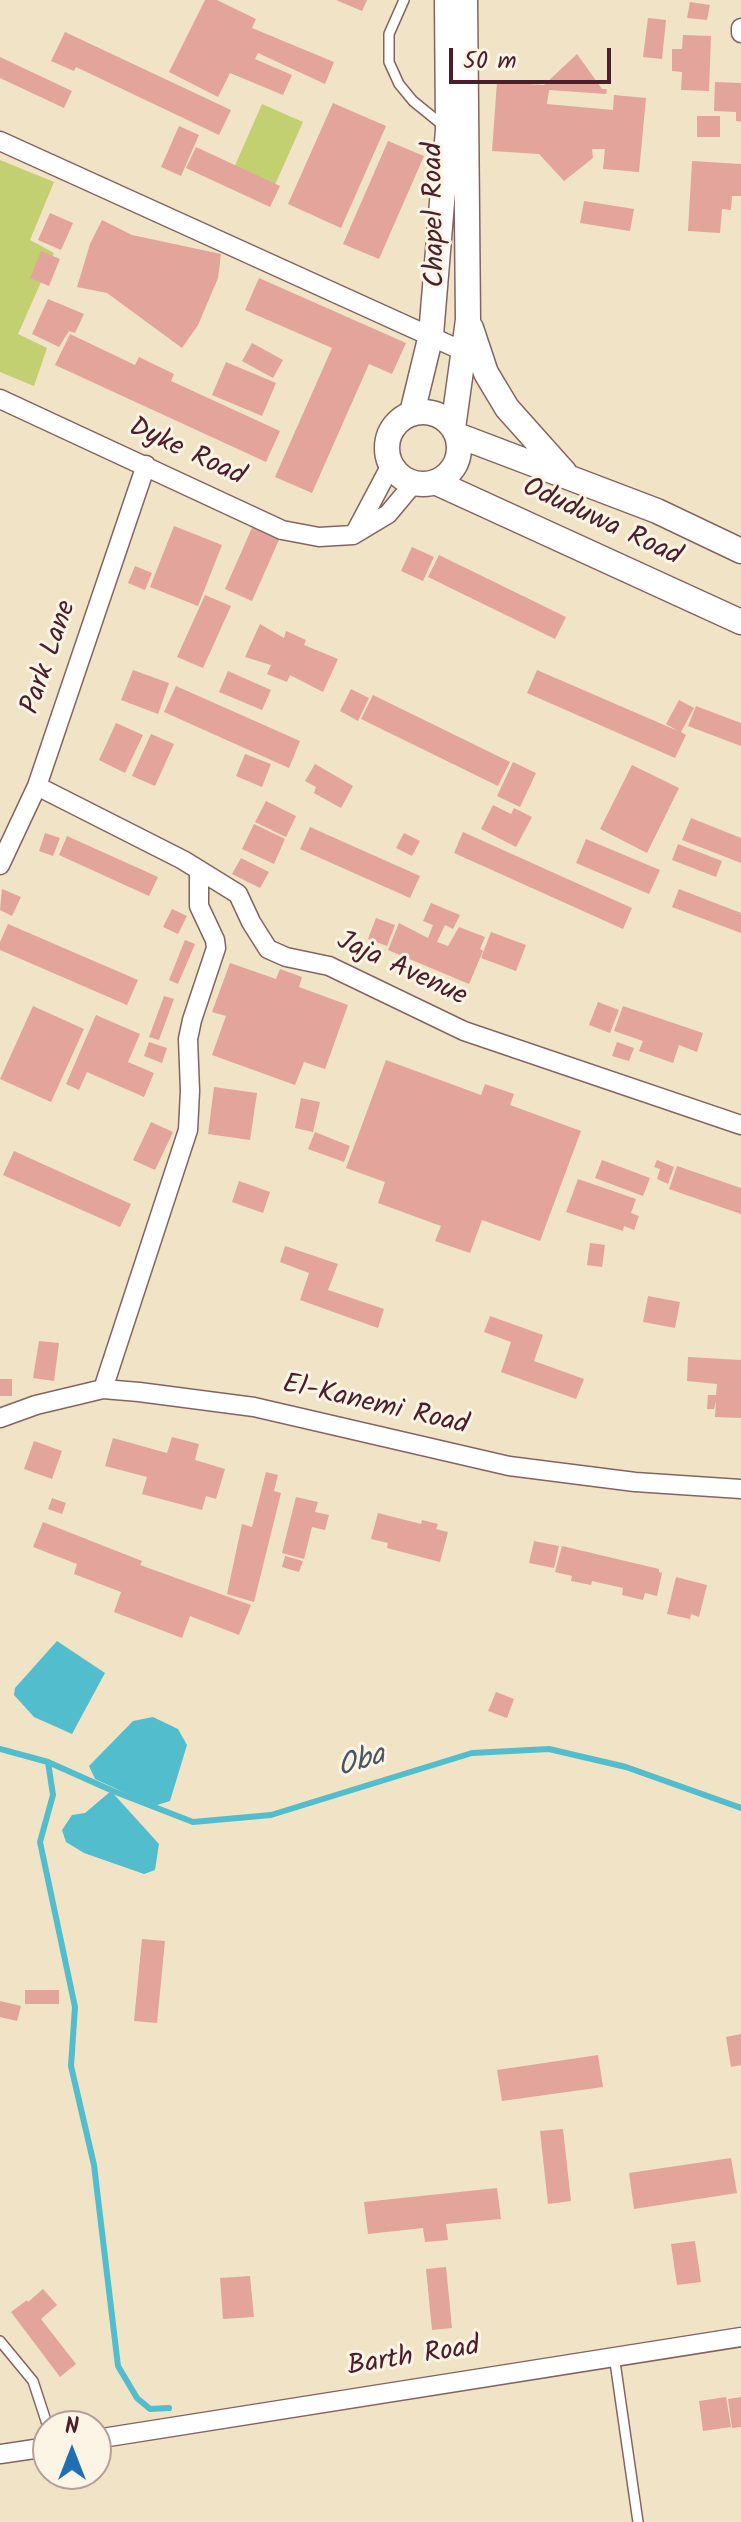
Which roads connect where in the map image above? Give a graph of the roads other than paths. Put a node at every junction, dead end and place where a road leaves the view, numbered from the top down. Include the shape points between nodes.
1 (404, 0) edge
2 (447, 0) edge
3 (465, 0) edge
4 (448, 130) junction
5 (0, 141) edge
6 (468, 320) junction
7 (431, 335) junction
8 (465, 352) junction
9 (0, 399) edge
10 (412, 413) junction
11 (455, 432) junction
12 (146, 465) junction
13 (391, 465) junction
14 (569, 478) junction
15 (424, 482) junction
16 (353, 535) junction
17 (741, 551) edge
18 (741, 622) edge
19 (37, 786) junction
20 (0, 865) edge
21 (199, 870) junction
22 (741, 1125) edge
23 (103, 1389) junction
24 (0, 1418) edge
25 (741, 1489) edge
26 (741, 2337) edge
27 (0, 2341) edge
28 (614, 2355) junction
29 (42, 2410) edge
30 (112, 2436) edge
31 (32, 2449) edge
32 (0, 2454) edge
33 (638, 2522) edge

1 - 4 lane via 389,34 389,62 413,101
2 - 4 street, Chapel Road
3 - 6 street, Chapel Road
4 - 7 street, Chapel Road
5 - 7 street
6 - 8 street, Chapel Road
6 - 14 street via 486,373 507,408
7 - 8 street
7 - 10 street, Chapel Road
8 - 11 street, Chapel Road
9 - 12 street, Dyke Road
10 - 11 street via 436,414
10 - 13 street via 388,438
11 - 14 street, Oduduwa Road
11 - 15 street via 458,458 445,477
12 - 16 street, Dyke Road via 282,530 319,537
12 - 19 street, Park Lane
13 - 15 street via 397,473
13 - 16 street
14 - 17 street, Oduduwa Road via 657,511
15 - 16 street, Dyke Road via 388,514
15 - 18 street, Oduduwa Road
19 - 20 street, Park Lane
19 - 21 street, Jaja Avenue
21 - 22 street, Jaja Avenue via 238,894 268,949 329,966 464,1031
21 - 23 street via 199,906 216,948 188,1039 188,1130
23 - 24 street, El-Kanemi Road
23 - 25 street, El-Kanemi Road via 254,1407 509,1466
26 - 28 street, Barth Road
27 - 29 lane via 33,2381
28 - 30 street, Barth Road
28 - 33 lane
31 - 32 street

